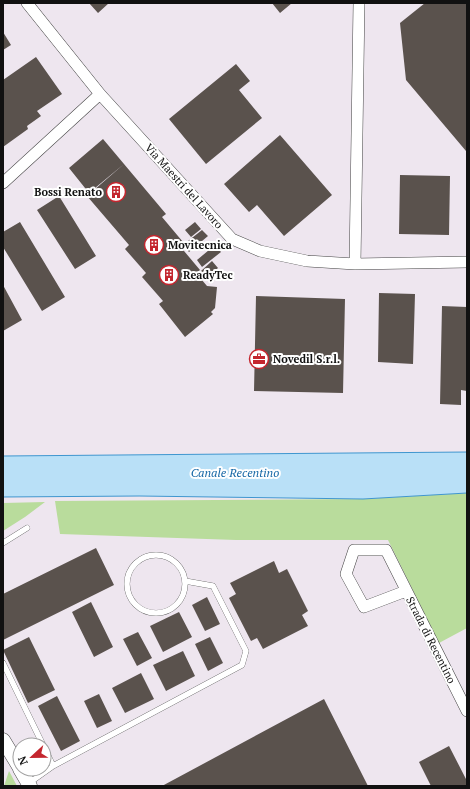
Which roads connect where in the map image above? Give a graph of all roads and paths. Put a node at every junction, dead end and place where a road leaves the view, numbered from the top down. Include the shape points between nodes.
1 (27, 3) edge
2 (359, 3) edge
3 (100, 94) junction
4 (3, 183) edge
5 (467, 262) edge
6 (355, 264) junction
7 (27, 528) dead end
8 (3, 543) edge
9 (185, 581) junction
10 (406, 591) junction
11 (3, 663) edge
12 (467, 711) edge
13 (39, 737) edge
14 (3, 740) edge
15 (12, 755) edge
16 (53, 766) joint
17 (29, 784) edge

1 - 3 street, Via Maestri del Lavoro
2 - 6 street
3 - 4 street
3 - 6 street, Via Maestri del Lavoro via 232,239 260,252 299,259
5 - 6 street, Via Maestri del Lavoro
7 - 8 lane
9 - 9 lane via 185,591 175,607 156,614 138,608 127,591 129,572 134,564 151,555 170,558 178,564
9 - 16 lane via 213,586 246,651 242,665
10 - 10 street, Strada di Recentino via 386,550 354,550 346,574 364,607
10 - 12 street, Strada di Recentino
11 - 13 lane
14 - 15 street
16 - 17 lane

